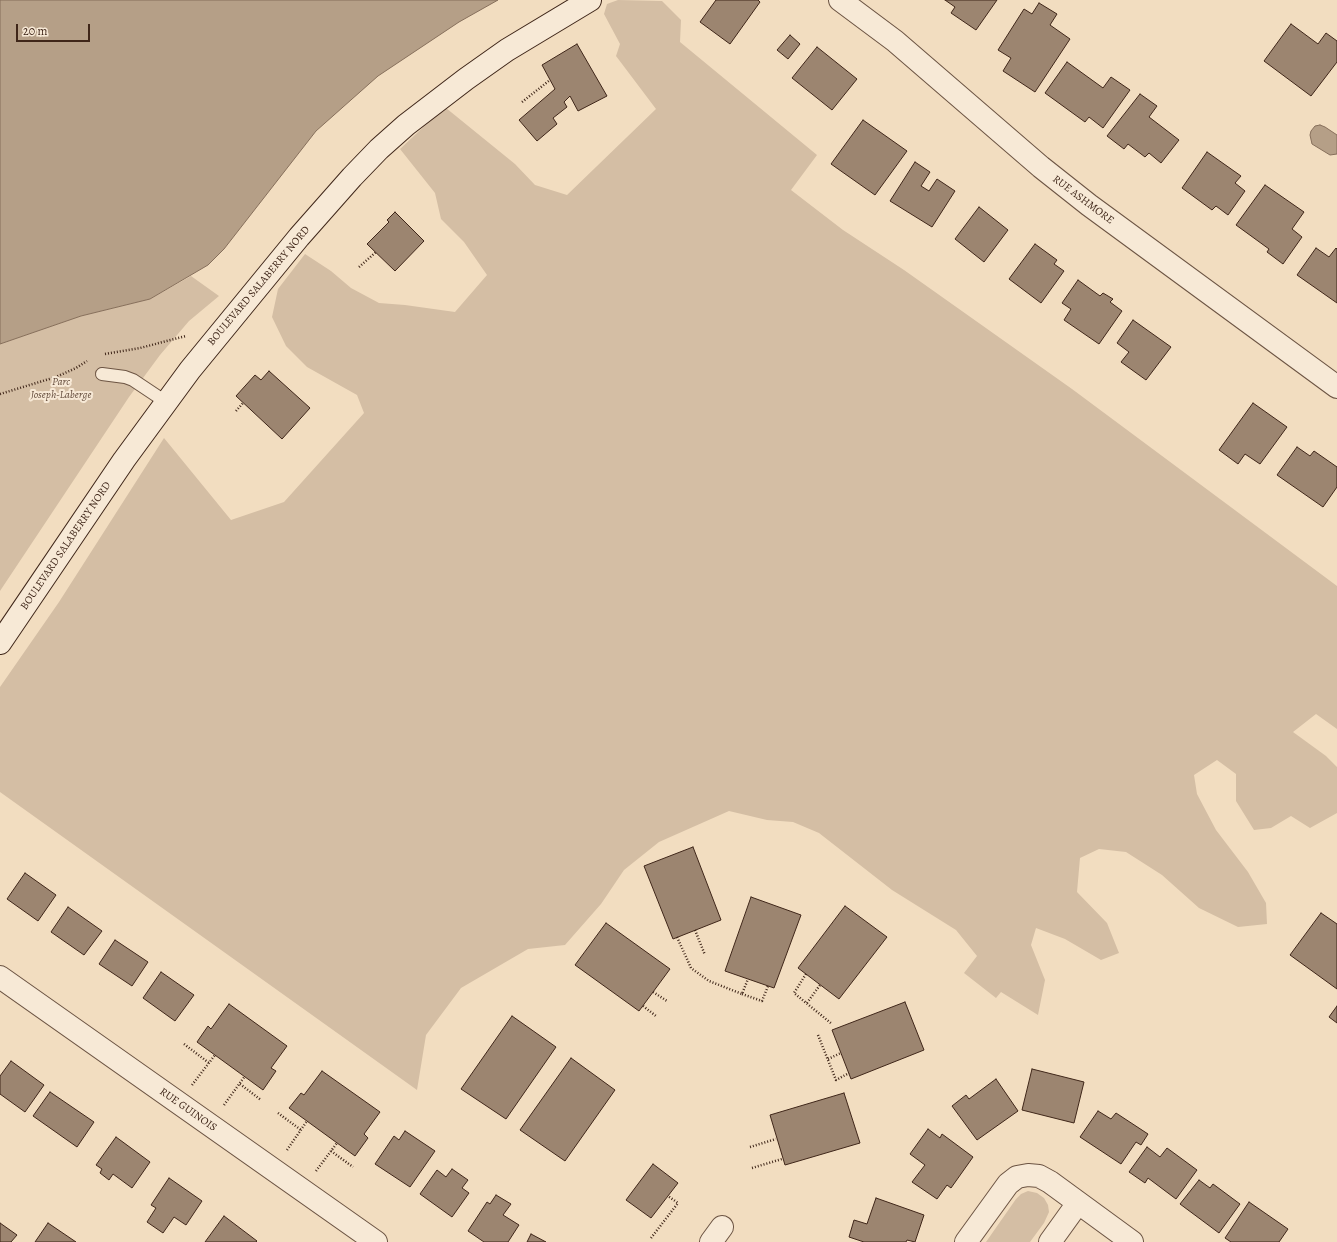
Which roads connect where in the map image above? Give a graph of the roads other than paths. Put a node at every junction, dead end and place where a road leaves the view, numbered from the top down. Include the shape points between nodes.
1 (590, 0) edge
2 (840, 0) edge
3 (102, 374) dead end
4 (1337, 387) edge
5 (166, 402) junction
6 (0, 643) edge
7 (0, 977) edge
8 (1078, 1203) junction
9 (376, 1242) edge
10 (966, 1242) edge
11 (1050, 1242) edge
12 (1132, 1242) edge

1 - 5 street, BOULEVARD SALABERRY NORD via 466,78 379,149 299,237
2 - 4 street, RUE ASHMORE via 900,46 1088,205
3 - 5 lane via 133,380
5 - 6 street, BOULEVARD SALABERRY NORD
7 - 9 street, RUE GUINOIS
8 - 10 street via 1039,1176 1017,1177 1008,1184
8 - 11 street
8 - 12 street

